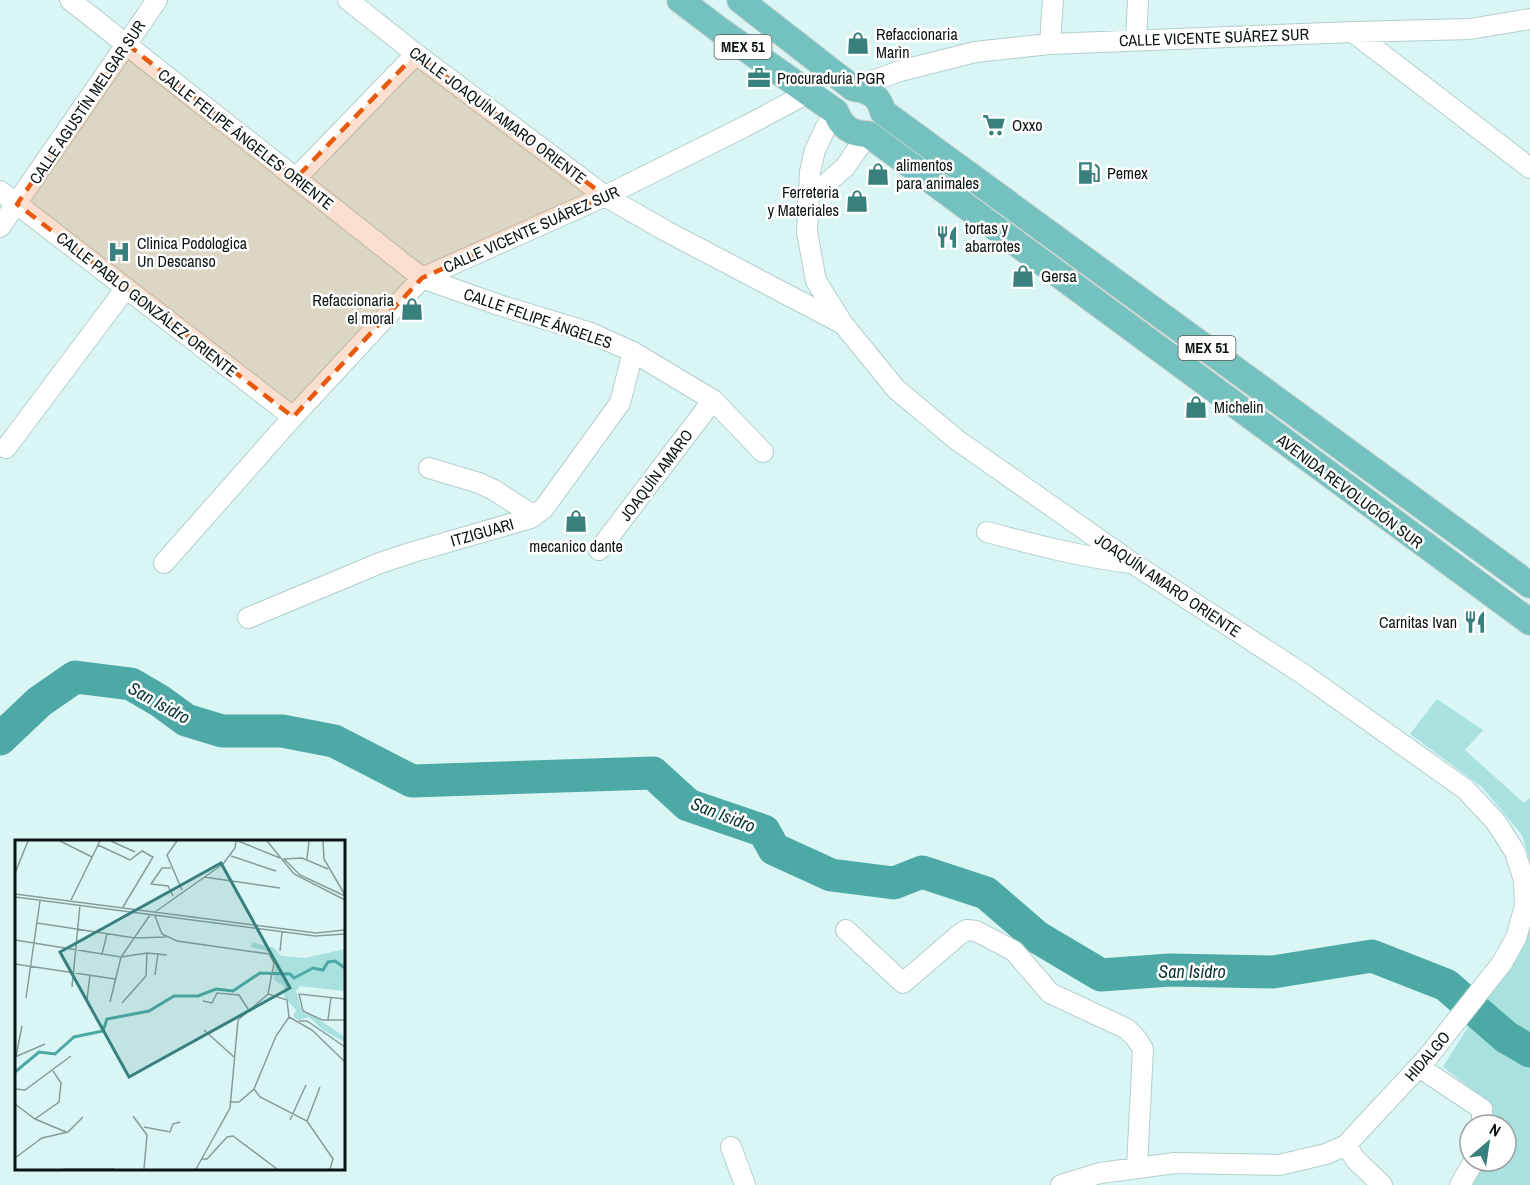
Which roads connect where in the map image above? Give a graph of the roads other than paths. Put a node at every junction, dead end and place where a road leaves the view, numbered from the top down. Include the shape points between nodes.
1 (70, 0) edge
2 (157, 0) edge
3 (348, 0) edge
4 (680, 0) edge
5 (740, 0) edge
6 (1053, 0) edge
7 (1138, 0) edge
8 (1530, 19) edge
9 (1353, 32) junction
10 (1136, 40) junction
11 (127, 44) junction
12 (1050, 44) junction
13 (416, 54) junction
14 (900, 72) junction
15 (853, 88) junction
16 (808, 93) junction
17 (836, 112) junction
18 (883, 112) junction
19 (868, 134) junction
20 (1530, 168) edge
21 (296, 178) junction
22 (0, 191) edge
23 (809, 193) junction
24 (605, 196) junction
25 (17, 204) junction
26 (0, 227) edge
27 (422, 278) junction
28 (126, 288) junction
29 (843, 324) junction
30 (633, 352) junction
31 (713, 400) junction
32 (293, 417) junction
33 (6, 448) dead end
34 (763, 452) dead end
35 (429, 468) dead end
36 (534, 516) junction
37 (987, 532) dead end
38 (599, 550) dead end
39 (164, 563) dead end
40 (1134, 564) junction
41 (1530, 585) edge
42 (248, 618) dead end
43 (1530, 622) edge
44 (846, 930) dead end
45 (1502, 963) joint
46 (1423, 1063) junction
47 (1482, 1113) edge
48 (1346, 1144) junction
49 (731, 1147) dead end
50 (1137, 1167) junction
51 (745, 1185) edge
52 (1061, 1185) edge
53 (1382, 1185) edge

1 - 11 street, CALLE FELIPE ÁNGELES ORIENTE
2 - 11 street, CALLE AGUSTÍN MELGAR SUR
3 - 13 street, CALLE JOAQUÍN AMARO ORIENTE
4 - 16 main road, AVENIDA REVOLUCIÓN SUR / MEX 51
5 - 15 main road, AVENIDA REVOLUCIÓN SUR / MEX 51
6 - 12 street
7 - 10 street
8 - 9 street, CALLE VICENTE SUÁREZ SUR via 1470,29
9 - 10 street, CALLE VICENTE SUÁREZ SUR
9 - 20 street
10 - 12 street, CALLE VICENTE SUÁREZ SUR
11 - 21 street, CALLE FELIPE ÁNGELES ORIENTE
11 - 25 street, CALLE AGUSTÍN MELGAR SUR
12 - 14 street, CALLE VICENTE SUÁREZ SUR via 975,52
13 - 21 street
13 - 24 street, CALLE JOAQUÍN AMARO ORIENTE
14 - 15 street, CALLE VICENTE SUÁREZ SUR
14 - 18 street
15 - 17 main road via 838,103
15 - 18 main road, AVENIDA REVOLUCIÓN SUR / MEX 51 via 875,95
16 - 17 main road, AVENIDA REVOLUCIÓN SUR / MEX 51
16 - 24 street, CALLE VICENTE SUÁREZ SUR
17 - 19 main road, AVENIDA REVOLUCIÓN SUR / MEX 51 via 851,132
17 - 23 street, JOAQUÍN AMARO ORIENTE via 816,150
18 - 19 main road
18 - 41 main road, AVENIDA REVOLUCIÓN SUR / MEX 51
19 - 23 street via 845,167
19 - 43 main road, AVENIDA REVOLUCIÓN SUR / MEX 51
21 - 27 street, CALLE FELIPE ÁNGELES ORIENTE
22 - 25 street, CALLE PABLO GONZÁLEZ ORIENTE
23 - 29 street, JOAQUÍN AMARO ORIENTE via 807,232 816,281
24 - 27 street, CALLE VICENTE SUÁREZ SUR
24 - 29 street, CALLE JOAQUÍN AMARO ORIENTE
25 - 26 street, CALLE AGUSTÍN MELGAR SUR
25 - 28 street, CALLE PABLO GONZÁLEZ ORIENTE
27 - 30 street, CALLE FELIPE ÁNGELES via 591,333
27 - 32 street, CALLE VICENTE SUÁREZ SUR
28 - 32 street, CALLE PABLO GONZÁLEZ ORIENTE
28 - 33 street
29 - 40 street, JOAQUÍN AMARO ORIENTE via 896,389 939,426
30 - 31 street, CALLE FELIPE ÁNGELES
30 - 36 street, ITZIGUARI via 620,403 544,508
31 - 34 street, CALLE FELIPE ÁNGELES
31 - 38 street, JOAQUÍN AMARO
32 - 39 street, CALLE VICENTE SUÁREZ SUR
35 - 36 street via 479,483
36 - 42 street, ITZIGUARI via 380,563
37 - 40 street via 1037,546
40 - 45 street, JOAQUÍN AMARO ORIENTE via 1303,674 1465,789 1496,822 1515,852 1524,880 1525,906 1516,938
44 - 50 street via 903,983 960,934 967,930 976,932 1014,951 1050,993 1127,1029 1143,1049
45 - 46 street, HIDALGO
46 - 47 street via 1482,1109
46 - 48 street, HIDALGO
48 - 50 street via 1326,1154 1279,1166 1175,1163
48 - 53 street via 1356,1160
49 - 51 street
50 - 52 street

